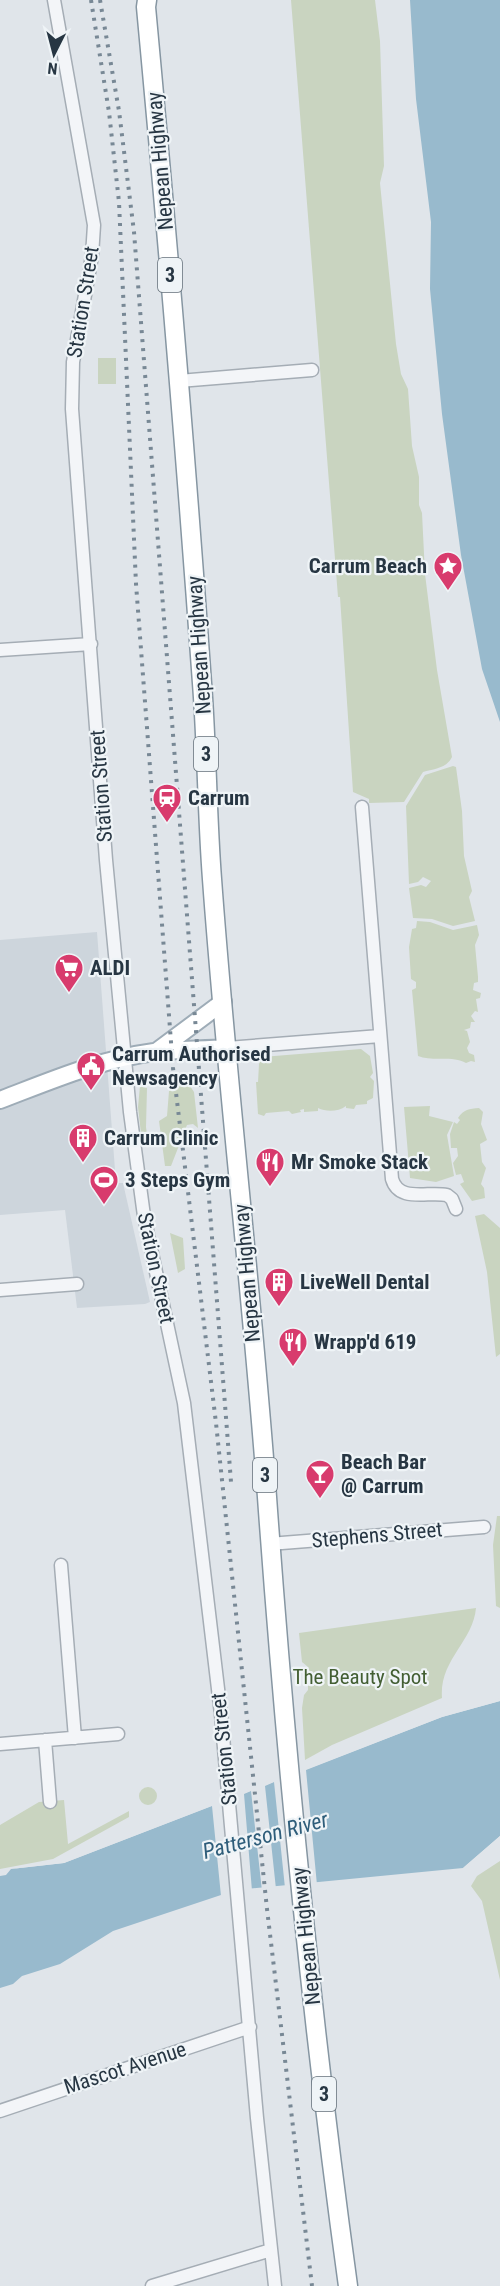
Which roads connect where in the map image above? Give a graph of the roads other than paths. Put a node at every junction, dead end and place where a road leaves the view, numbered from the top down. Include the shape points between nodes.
1 (54, 0) edge
2 (145, 2) edge
3 (312, 370) dead end
4 (179, 381) junction
5 (91, 644) junction
6 (0, 650) edge
7 (362, 807) dead end
8 (223, 1002) junction
9 (380, 1036) junction
10 (227, 1048) junction
11 (155, 1052) junction
12 (125, 1058) junction
13 (0, 1100) edge
14 (456, 1209) dead end
15 (77, 1284) dead end
16 (0, 1290) edge
17 (484, 1527) dead end
18 (269, 1544) junction
19 (61, 1565) dead end
20 (118, 1734) dead end
21 (75, 1738) junction
22 (45, 1740) junction
23 (0, 1744) edge
24 (50, 1802) dead end
25 (250, 2027) junction
26 (0, 2111) edge
27 (271, 2250) junction
28 (152, 2286) edge
29 (275, 2286) edge
30 (348, 2286) edge

1 - 5 street, Station Street via 94,225 72,388
2 - 4 highway, Nepean Highway / 3
3 - 4 street
4 - 8 highway, Nepean Highway / 3
5 - 6 street
5 - 12 street, Station Street
7 - 9 street
8 - 10 highway, Nepean Highway / 3
8 - 11 main road
9 - 10 street
9 - 14 street via 392,1179 399,1191 408,1195 447,1195
10 - 11 main road
10 - 18 highway, Nepean Highway / 3
11 - 12 main road
12 - 13 main road
12 - 25 street, Station Street via 144,1216 184,1403 226,1765
15 - 16 street
17 - 18 street, Stephens Street
18 - 30 highway, Nepean Highway / 3 via 302,1905
19 - 21 street
20 - 21 street
21 - 22 street
22 - 23 street
22 - 24 street
25 - 26 street, Mascot Avenue
25 - 27 street, Station Street
27 - 28 street
27 - 29 street, Station Street

